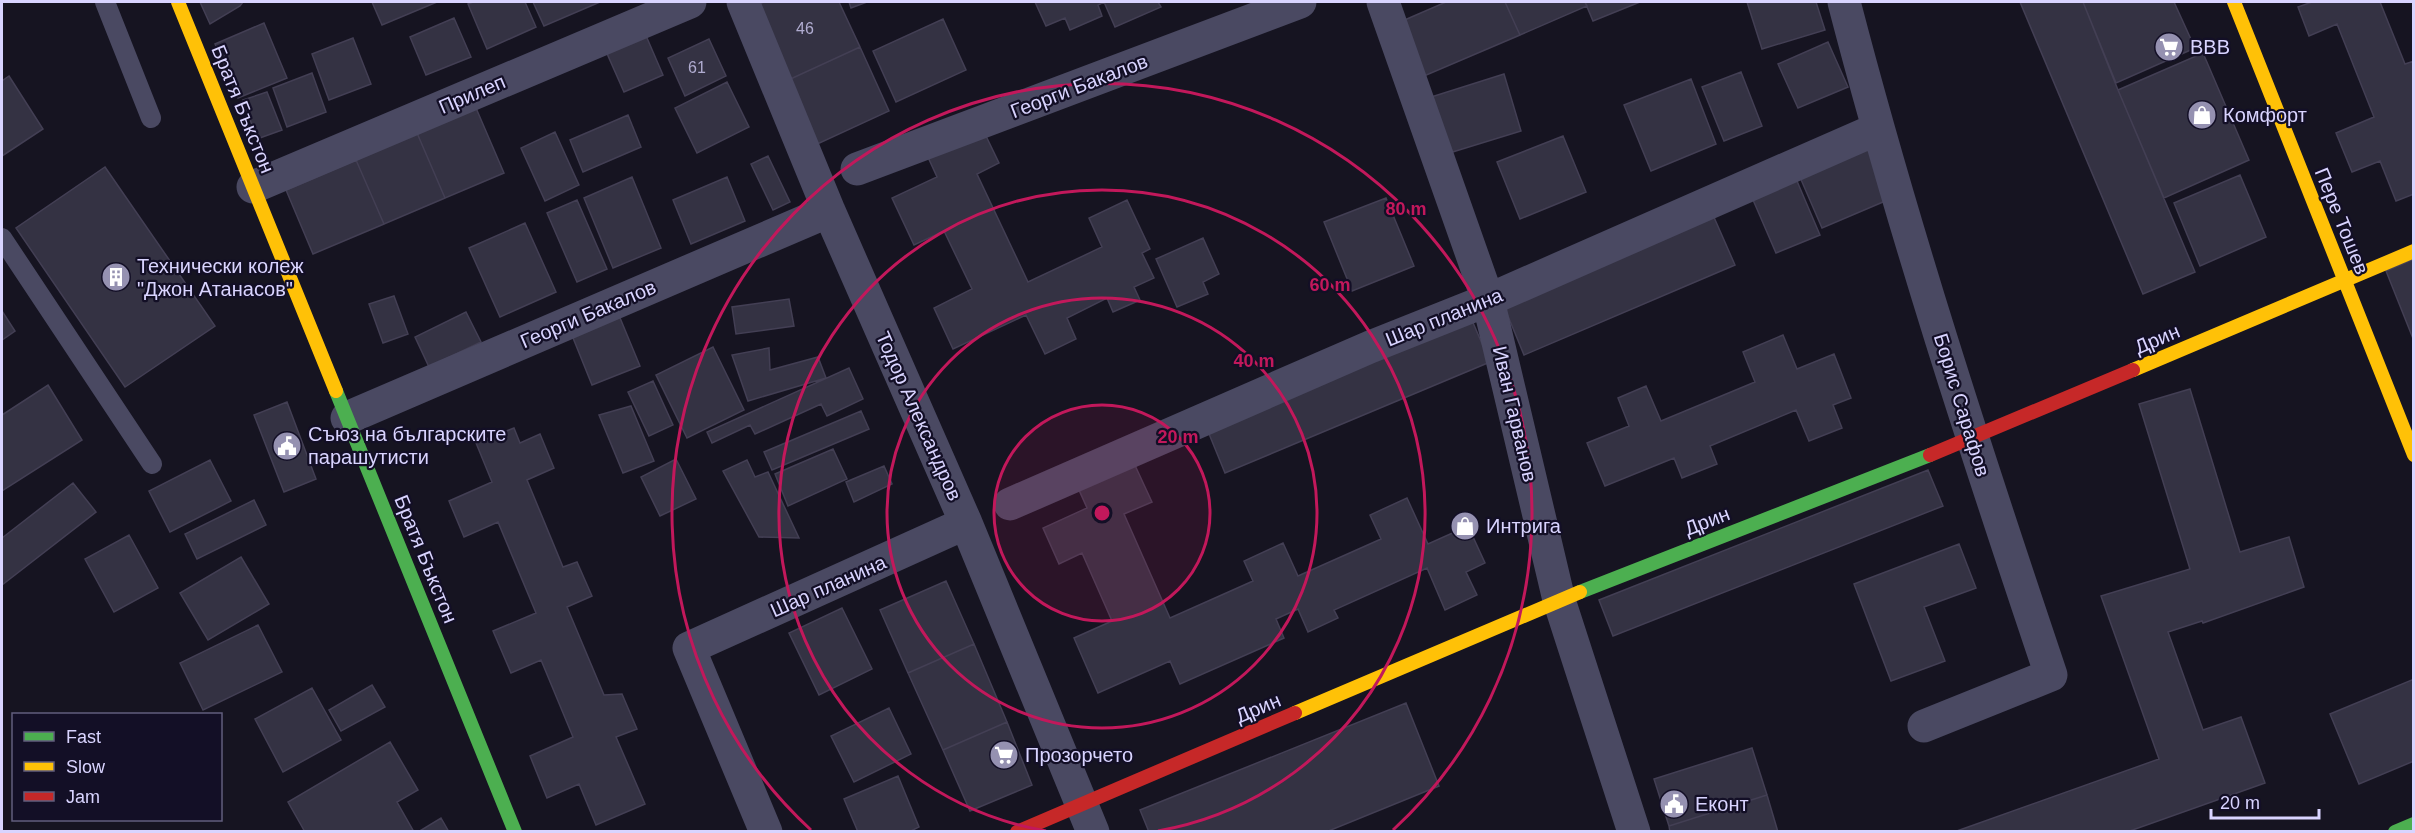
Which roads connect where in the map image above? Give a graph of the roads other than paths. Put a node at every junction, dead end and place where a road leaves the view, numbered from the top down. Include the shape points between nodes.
1 (105, 2) edge
2 (178, 2) edge
3 (690, 2) edge
4 (743, 2) edge
5 (1300, 2) edge
6 (1383, 2) edge
7 (1844, 2) edge
8 (2234, 2) edge
9 (151, 118) dead end
10 (1877, 129) junction
11 (857, 170) dead end
12 (253, 187) junction
13 (830, 211) junction
14 (2, 238) edge
15 (2414, 251) edge
16 (2345, 280) junction
17 (1488, 300) junction
18 (347, 418) junction
19 (1972, 438) junction
20 (2414, 455) edge
21 (152, 464) dead end
22 (1010, 504) dead end
23 (966, 523) junction
24 (1559, 600) junction
25 (1924, 726) dead end
26 (1087, 818) edge
27 (2414, 824) edge
28 (515, 831) edge
29 (766, 831) edge
30 (1017, 831) edge
31 (1634, 831) edge
32 (2395, 831) edge

1 - 9 lane
2 - 12 street, Братя Бъкстон
3 - 12 street, Прилеп
4 - 13 street, Тодор Александров
5 - 11 street, Георги Бакалов
6 - 17 street, Иван Гарванов
7 - 10 street, Борис Сарафов
8 - 16 street, Пере Тошев
10 - 17 street, Шар планина
10 - 19 street, Борис Сарафов
12 - 18 street, Братя Бъкстон
13 - 18 street, Георги Бакалов
13 - 23 street, Тодор Александров
14 - 21 lane
15 - 16 street, Дрин
16 - 19 street, Дрин
16 - 20 street, Пере Тошев
17 - 22 street, Шар планина via 1370,347
17 - 24 street, Иван Гарванов
18 - 28 street, Братя Бъкстон
19 - 24 street, Дрин
19 - 25 street, Борис Сарафов via 2051,675
23 - 26 street, Тодор Александров
23 - 29 street, Шар планина via 689,648
24 - 26 street, Дрин
24 - 31 street, Иван Гарванов
26 - 30 street, Дрин
27 - 32 street

